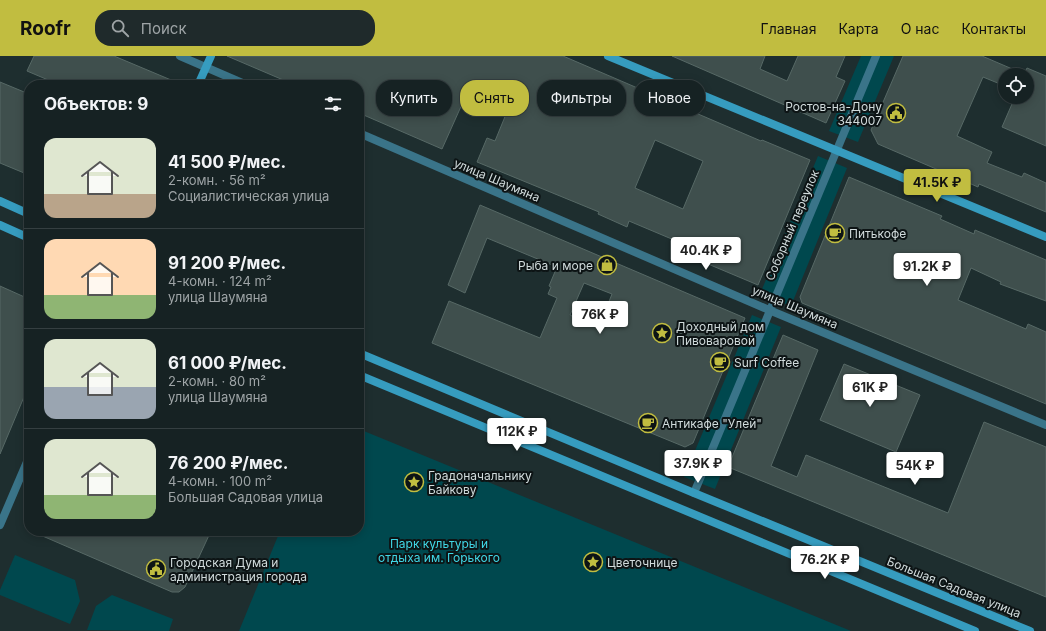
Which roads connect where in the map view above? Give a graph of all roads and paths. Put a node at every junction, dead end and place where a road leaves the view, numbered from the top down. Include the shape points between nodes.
1 (180, 56) edge
2 (211, 56) edge
3 (608, 56) edge
4 (876, 56) edge
5 (206, 67) junction
6 (200, 80) edge
7 (236, 80) edge
8 (364, 135) edge
9 (836, 151) junction
10 (0, 201) edge
11 (24, 212) edge
12 (0, 225) edge
13 (24, 236) edge
14 (1046, 237) edge
15 (769, 310) junction
16 (364, 355) edge
17 (364, 377) edge
18 (1046, 425) edge
19 (24, 469) edge
20 (694, 493) junction
21 (0, 525) edge
22 (975, 631) edge
23 (1030, 631) edge

1 - 5 street
2 - 5 main road
3 - 9 main road
4 - 9 street, Соборный переулок
5 - 6 main road
5 - 7 street
8 - 15 street, улица Шаумяна
9 - 14 main road
9 - 15 street, Соборный переулок
10 - 11 main road
12 - 13 main road
15 - 18 street, улица Шаумяна
15 - 20 street, Соборный переулок
16 - 20 main road, Большая Садовая улица
17 - 22 main road
19 - 21 street
20 - 23 main road, Большая Садовая улица

